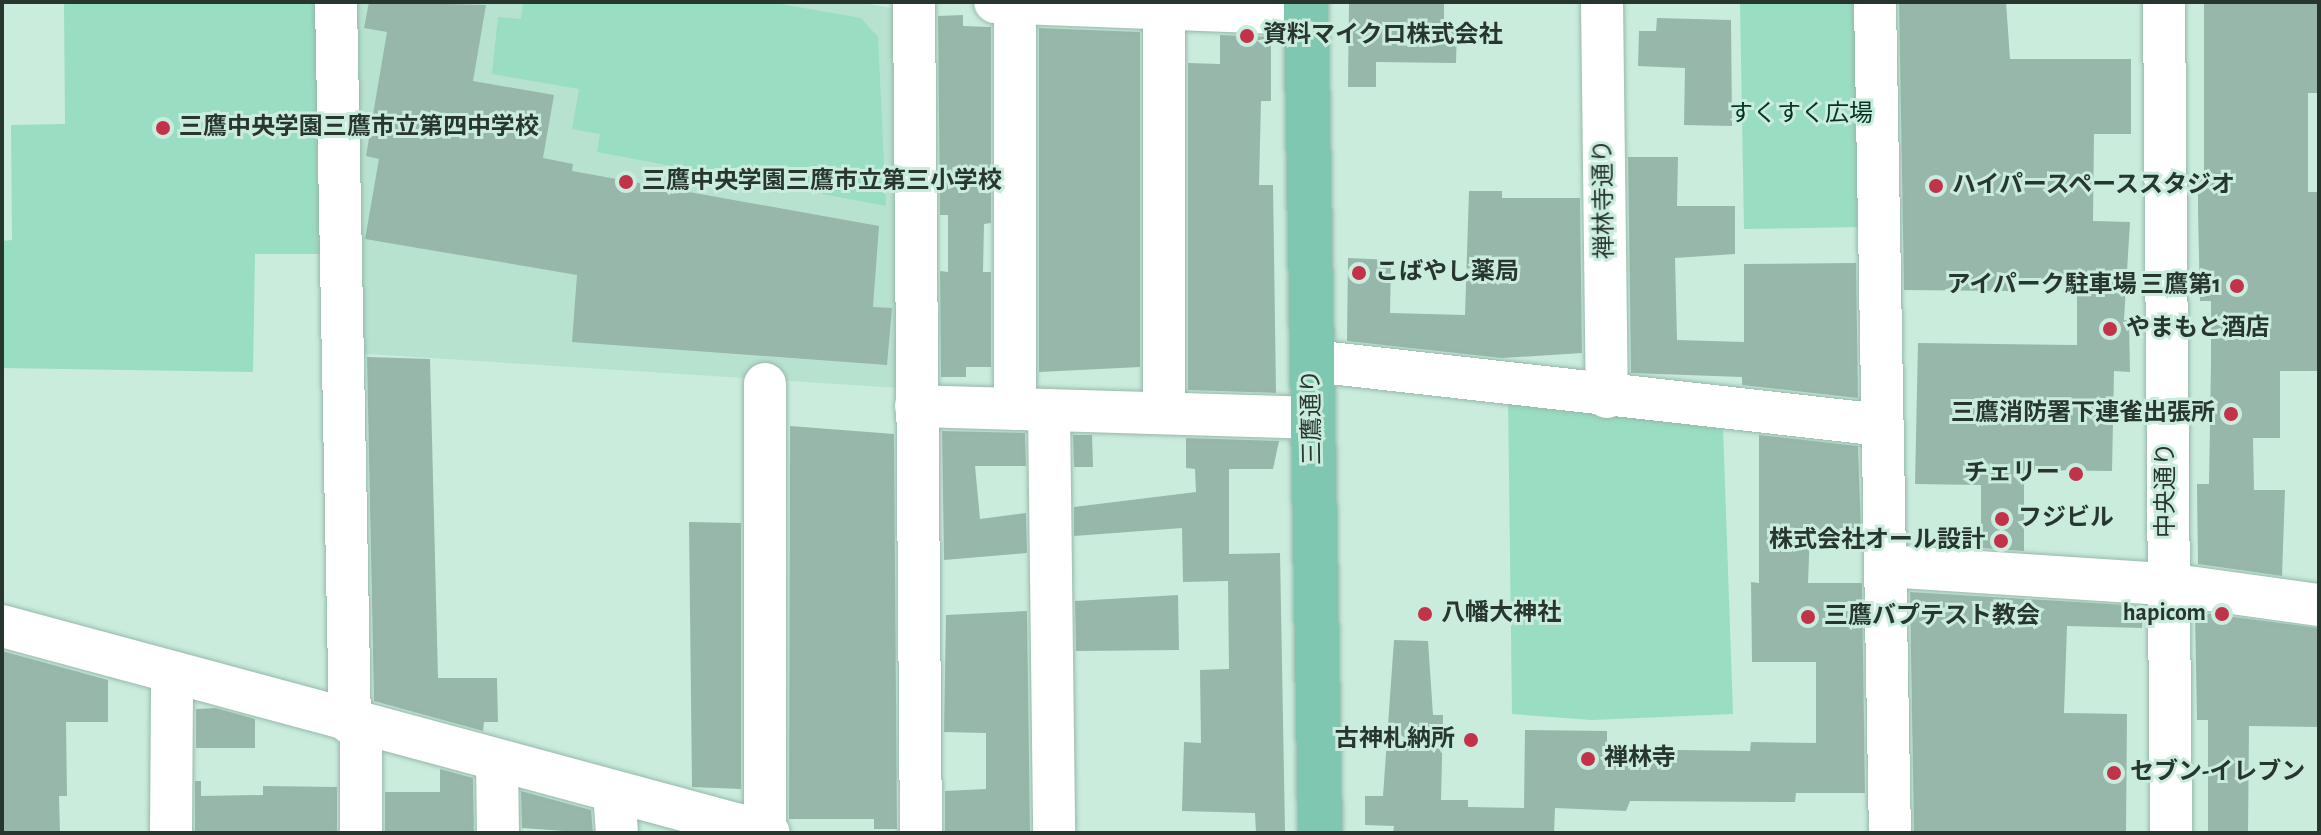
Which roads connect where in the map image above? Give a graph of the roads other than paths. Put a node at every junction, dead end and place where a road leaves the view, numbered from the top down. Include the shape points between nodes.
1 (336, 2) edge
2 (914, 2) edge
3 (995, 2) edge
4 (1015, 2) edge
5 (1602, 2) edge
6 (1875, 2) edge
7 (2164, 2) edge
8 (1164, 5) edge
9 (1306, 8) edge
10 (1313, 361) junction
11 (765, 384) dead end
12 (1607, 397) junction
13 (916, 406) junction
14 (1032, 410) junction
15 (1164, 413) junction
16 (1313, 418) junction
17 (1882, 425) junction
18 (1886, 566) junction
19 (2167, 584) junction
20 (2319, 605) edge
21 (2, 626) edge
22 (172, 673) junction
23 (356, 724) junction
24 (497, 762) junction
25 (616, 813) edge
26 (171, 833) edge
27 (361, 833) edge
28 (498, 833) edge
29 (767, 833) edge
30 (921, 833) edge
31 (1054, 833) edge
32 (1320, 833) edge
33 (1890, 833) edge
34 (2171, 833) edge

1 - 23 street
2 - 13 street
3 - 4 street
4 - 8 street
4 - 14 street
5 - 12 street, 禅林寺通り
6 - 17 street
7 - 19 street, 中央通り
8 - 9 street
8 - 15 street
9 - 10 main road, 三鷹通り
10 - 12 street
10 - 16 main road, 三鷹通り
11 - 29 street
12 - 17 street
13 - 14 street
13 - 30 street
14 - 15 street
14 - 31 street
15 - 16 street
16 - 32 main road, 三鷹通り
17 - 18 street
18 - 19 street
18 - 33 street
19 - 20 street
19 - 34 street, 中央通り
21 - 22 street
22 - 23 street
22 - 26 street
23 - 24 street
23 - 27 street
24 - 25 street
24 - 28 street
25 - 29 street

